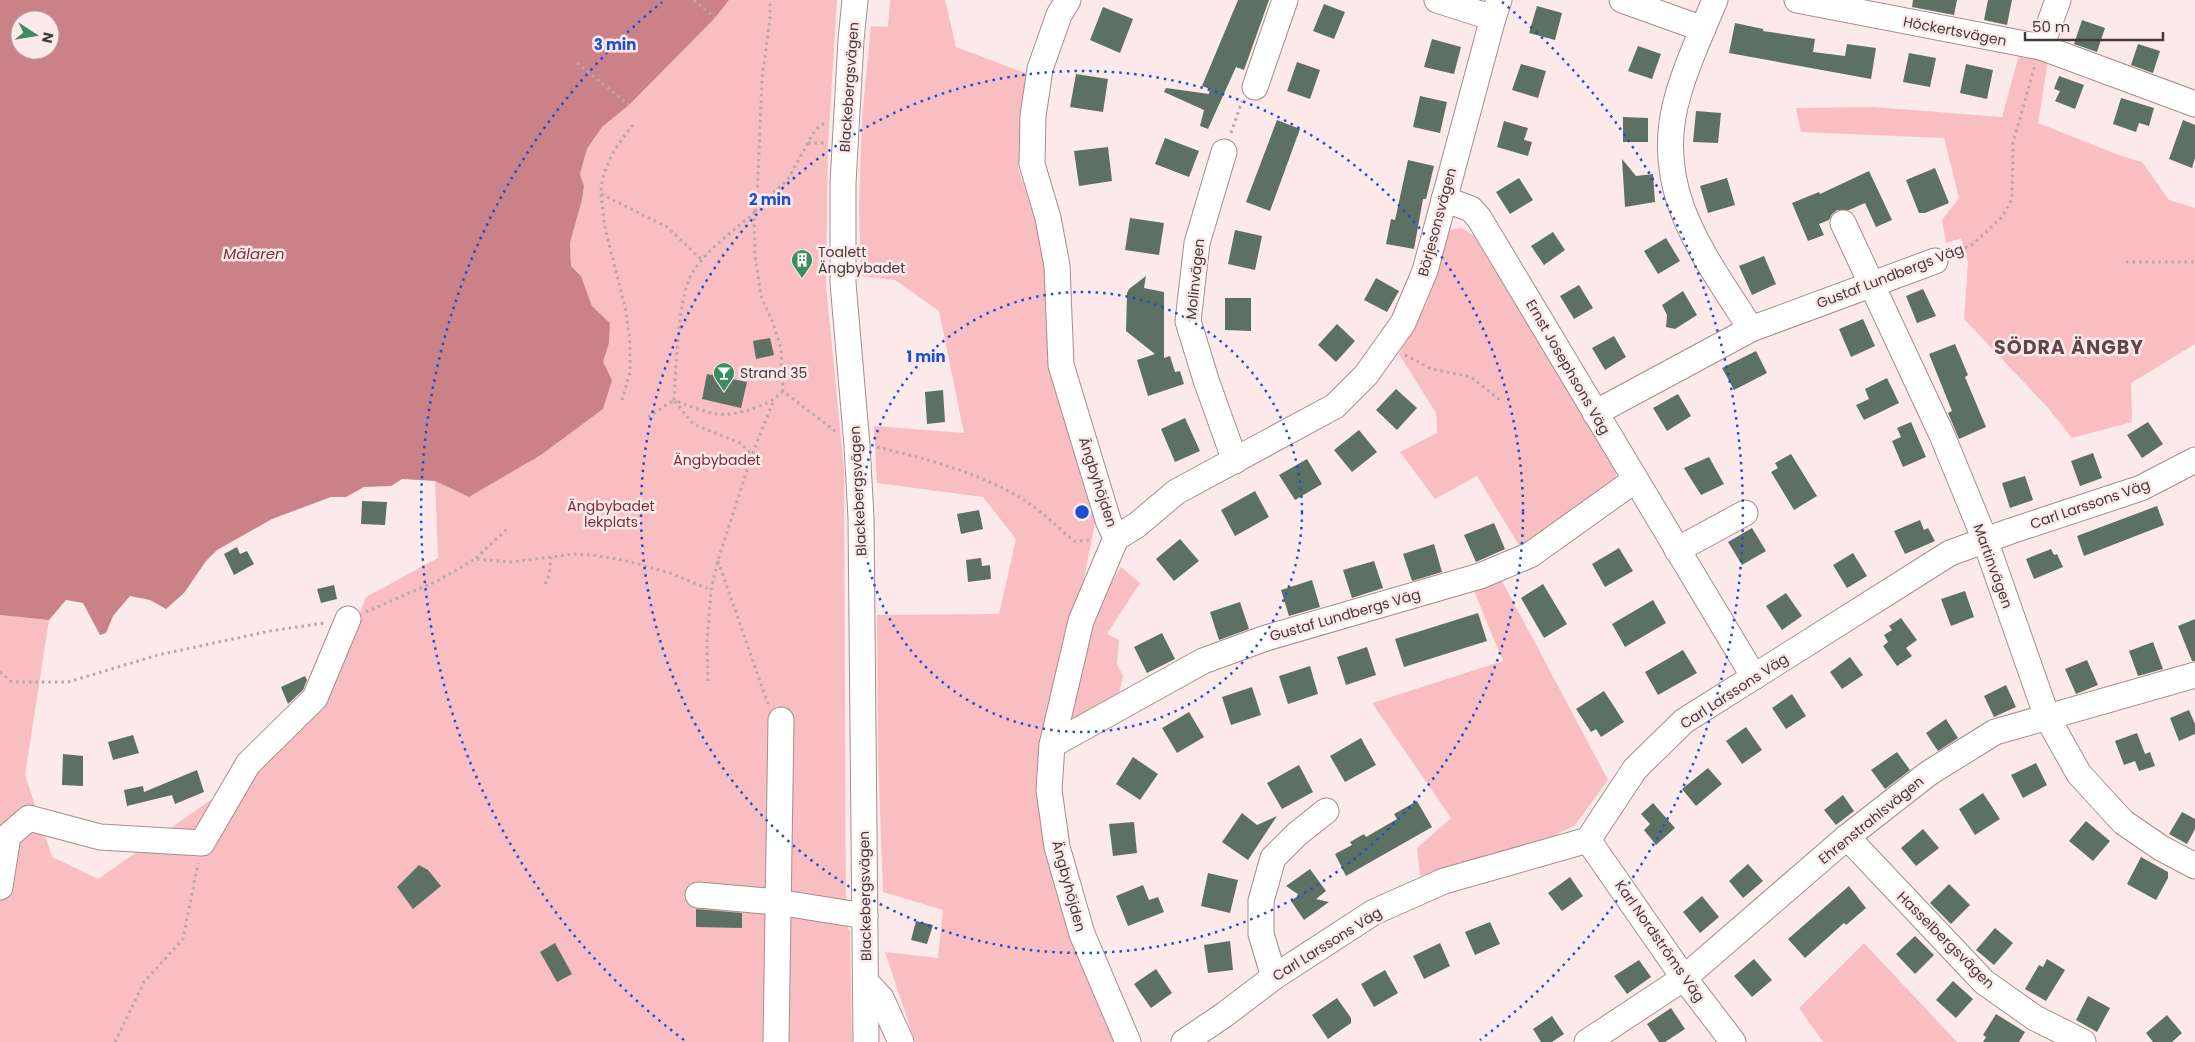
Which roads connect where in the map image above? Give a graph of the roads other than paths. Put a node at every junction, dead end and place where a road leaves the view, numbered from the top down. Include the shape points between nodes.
1 (855, 0) edge
2 (1068, 0) edge
3 (1285, 0) edge
4 (1437, 0) edge
5 (1622, 0) edge
6 (1715, 0) edge
7 (1797, 0) edge
8 (2058, 0) edge
9 (1496, 9) edge
10 (1703, 30) junction
11 (2040, 47) junction
12 (1255, 87) road end
13 (2195, 104) edge
14 (1224, 152) road end
15 (1444, 199) junction
16 (1843, 223) dead end
17 (1934, 261) road end
18 (1871, 285) junction
19 (1751, 329) junction
20 (1595, 413) junction
21 (2195, 460) edge
22 (1235, 461) junction
23 (1634, 480) junction
24 (1745, 513) dead end
25 (1116, 538) junction
26 (1985, 540) junction
27 (1677, 550) junction
28 (348, 619) road end
29 (2195, 675) edge
30 (1754, 677) junction
31 (2047, 717) junction
32 (781, 720) road end
33 (1052, 745) junction
34 (1326, 811) dead end
35 (1847, 838) junction
36 (1588, 840) junction
37 (2195, 866) edge
38 (0, 887) edge
39 (698, 895) dead end
40 (777, 902) junction
41 (865, 916) junction
42 (1274, 977) junction
43 (1684, 978) junction
44 (866, 982) junction
45 (776, 1042) edge
46 (866, 1042) edge
47 (901, 1042) edge
48 (1128, 1042) edge
49 (1184, 1042) edge
50 (1587, 1042) edge
51 (1733, 1042) edge
52 (2083, 1042) edge

1 - 41 street, Blackebergsvägen via 839,134 843,183 843,283 864,445 861,518
2 - 25 street, Ängbyhöjden via 1040,69 1033,116 1032,164 1048,218 1057,266 1061,366
3 - 12 street
4 - 9 street
5 - 10 street
6 - 10 street
7 - 11 street, Höckertsvägen
8 - 11 street
9 - 15 street, Börjesonsvägen
10 - 19 street via 1677,96 1670,139 1673,184 1694,240
11 - 13 street, Höckertsvägen
14 - 22 street, Molinvägen via 1197,243 1188,321
15 - 20 street, Ernst Josephsons Väg via 1471,209 1479,218
15 - 22 street, Börjesonsvägen via 1425,271 1403,323 1366,375 1335,406
16 - 18 street, Martinvägen
17 - 18 street, Gustaf Lundbergs Väg
18 - 19 street, Gustaf Lundbergs Väg
18 - 26 street, Martinvägen via 1942,434
19 - 20 street, Gustaf Lundbergs Väg
20 - 23 street, Ernst Josephsons Väg
21 - 26 street, Carl Larssons Väg via 2141,488
22 - 25 street, Börjesonsvägen via 1176,492
23 - 27 street, Ernst Josephsons Väg
23 - 33 street, Gustaf Lundbergs Väg via 1530,555 1480,576 1266,638 1203,661
24 - 27 street
25 - 33 street, Ängbyhöjden via 1082,621
26 - 30 street, Carl Larssons Väg via 1950,553
26 - 31 street, Martinvägen
27 - 30 street, Ernst Josephsons Väg
28 - 38 street via 315,698 248,764 202,843 100,837 29,818 8,836
29 - 31 street, Ehrenstrahlsvägen
30 - 36 street, Carl Larssons Väg via 1684,721 1635,769
31 - 35 street, Ehrenstrahlsvägen via 1995,732 1929,773
31 - 37 street, Martinvägen via 2079,774 2123,822
32 - 40 street
33 - 48 street, Ängbyhöjden via 1049,790 1057,847 1082,934
34 - 42 street via 1274,858 1261,902 1261,934
35 - 43 street, Ehrenstrahlsvägen
35 - 52 street, Hasselbergsvägen via 1984,982 2035,1018
36 - 42 street, Carl Larssons Väg via 1444,880 1374,912
36 - 43 street, Karl Nordströms Väg
39 - 40 street
40 - 41 street
40 - 45 street
41 - 44 street, Blackebergsvägen
42 - 49 street, Carl Larssons Väg
43 - 50 street, Ehrenstrahlsvägen
43 - 51 street, Karl Nordströms Väg
44 - 46 street, Blackebergsvägen
44 - 47 street via 881,998

